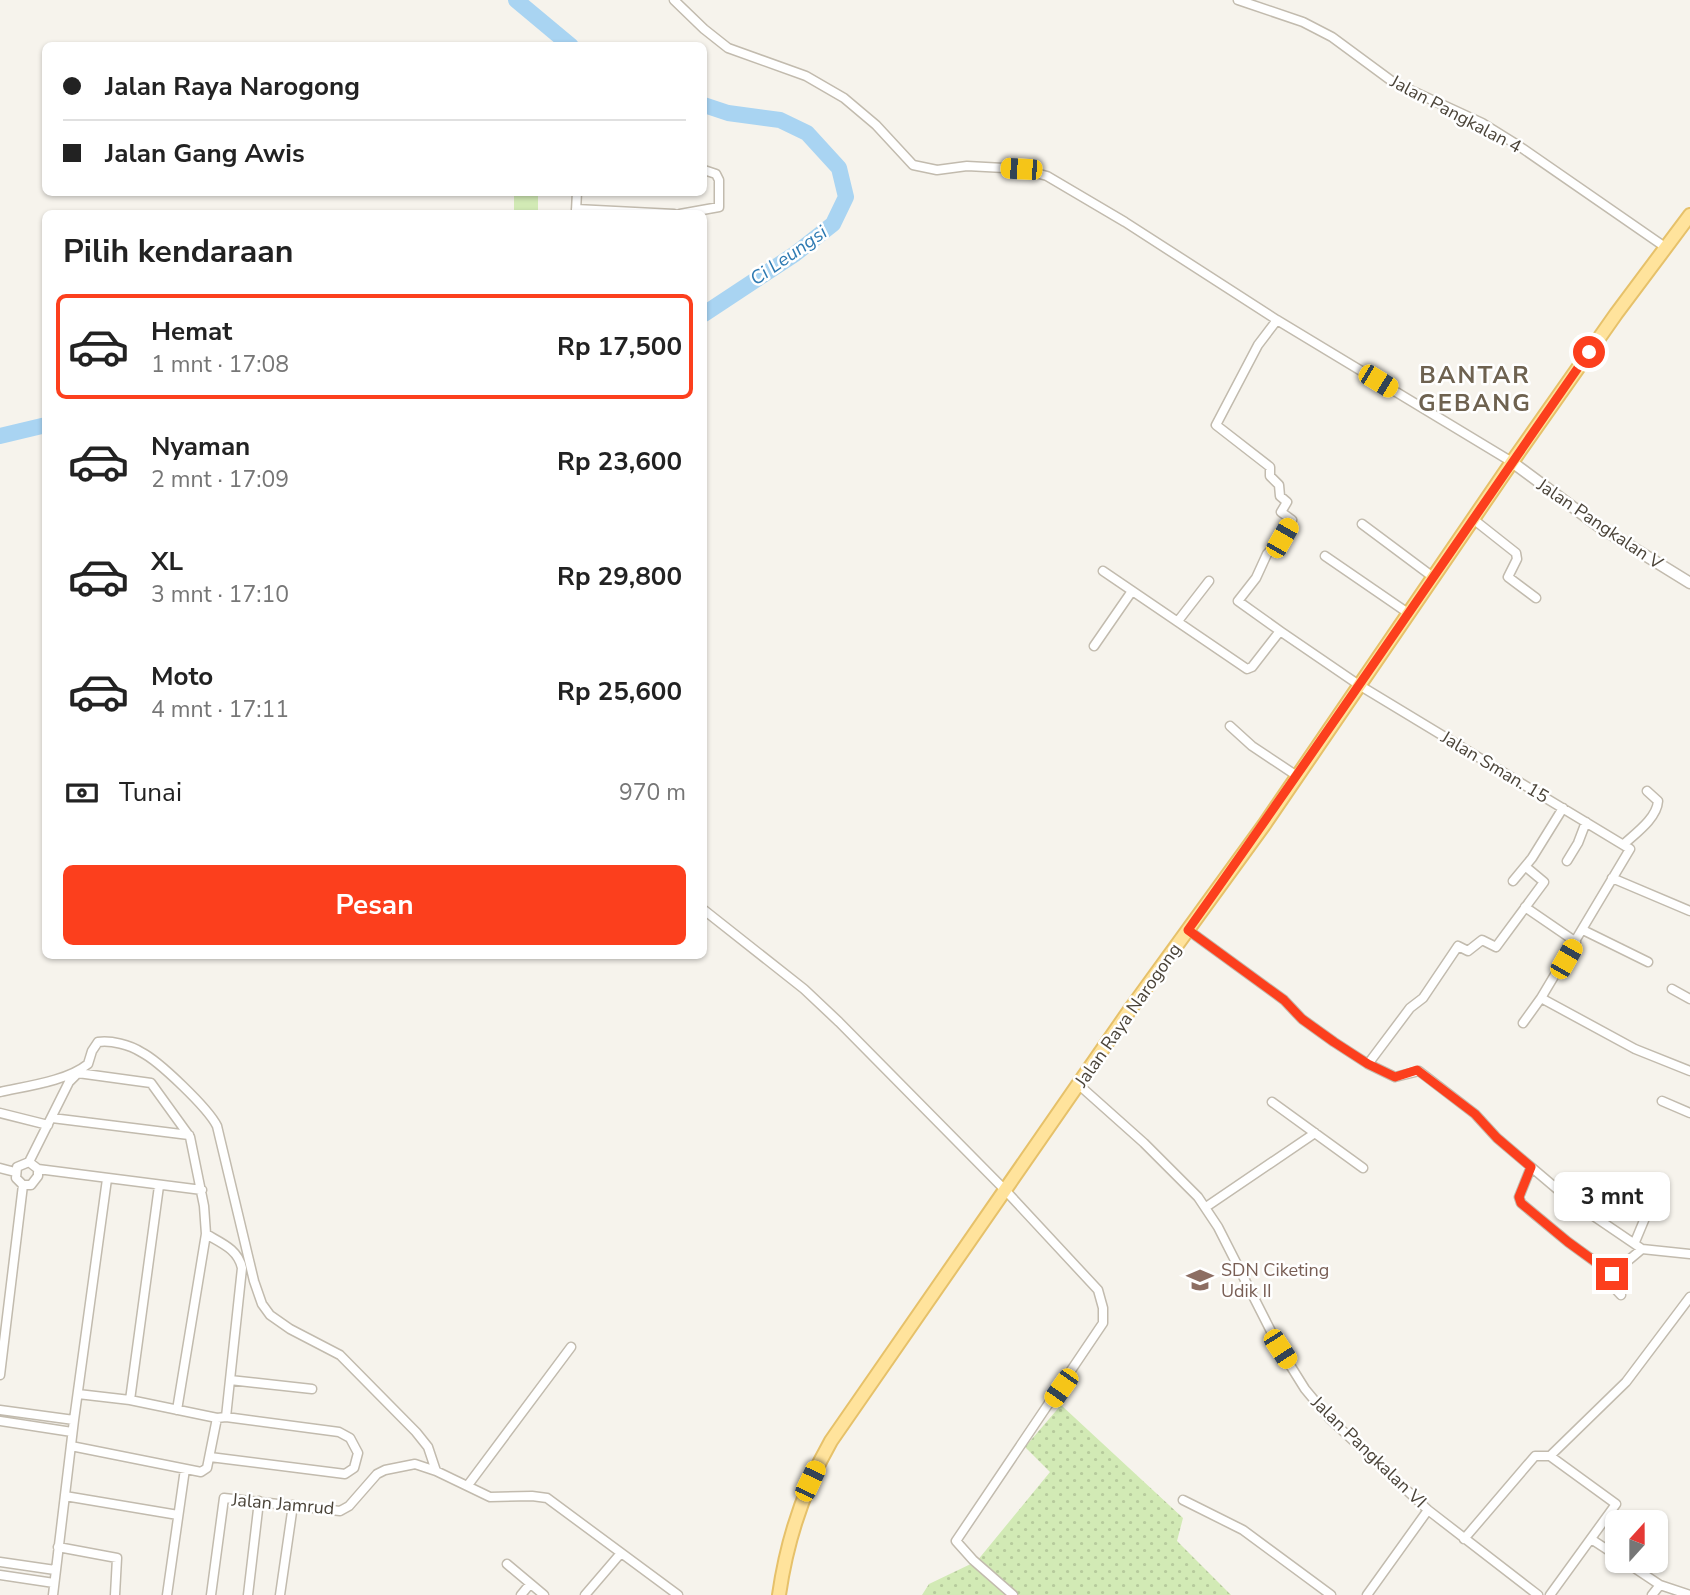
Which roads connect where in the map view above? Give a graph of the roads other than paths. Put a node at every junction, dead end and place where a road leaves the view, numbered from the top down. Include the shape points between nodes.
1 (674, 0) edge
2 (1238, 0) edge
3 (707, 171) edge
4 (702, 210) edge
5 (1690, 215) edge
6 (1665, 247) junction
7 (1276, 320) junction
8 (1511, 462) junction
9 (1473, 519) junction
10 (1362, 524) dead end
11 (1325, 556) dead end
12 (1103, 572) dead end
13 (1433, 577) junction
14 (1209, 581) dead end
15 (1690, 583) edge
16 (1132, 591) junction
17 (1536, 598) dead end
18 (1408, 613) junction
19 (1178, 621) junction
20 (1280, 631) junction
21 (1094, 646) dead end
22 (1359, 685) junction
23 (1230, 726) dead end
24 (1297, 776) junction
25 (1647, 792) dead end
26 (1563, 808) junction
27 (1586, 822) junction
28 (1627, 847) junction
29 (1567, 861) dead end
30 (1526, 867) junction
31 (1612, 878) junction
32 (1513, 881) dead end
33 (1525, 907) junction
34 (1690, 911) edge
35 (707, 912) edge
36 (1188, 930) junction
37 (1583, 930) junction
38 (1576, 942) junction
39 (1648, 961) dead end
40 (1672, 989) dead end
41 (1541, 998) junction
42 (1690, 999) edge
43 (1523, 1023) dead end
44 (1368, 1064) junction
45 (1690, 1070) edge
46 (1079, 1085) junction
47 (0, 1092) edge
48 (1662, 1101) dead end
49 (1272, 1102) dead end
50 (0, 1113) edge
51 (1690, 1113) edge
52 (50, 1121) junction
53 (1315, 1133) junction
54 (189, 1135) junction
55 (29, 1162) junction
56 (1531, 1167) junction
57 (0, 1168) edge
58 (1363, 1168) dead end
59 (38, 1170) junction
60 (15, 1172) junction
61 (107, 1179) junction
62 (23, 1185) junction
63 (159, 1186) junction
64 (202, 1190) junction
65 (1006, 1191) junction
66 (1655, 1194) dead end
67 (1206, 1207) junction
68 (205, 1234) junction
69 (1638, 1246) junction
70 (1690, 1254) edge
71 (1612, 1274) junction
72 (1621, 1295) dead end
73 (1690, 1297) edge
74 (571, 1347) dead end
75 (0, 1375) edge
76 (230, 1380) junction
77 (312, 1389) dead end
78 (78, 1394) junction
79 (130, 1400) junction
80 (0, 1410) edge
81 (177, 1410) junction
82 (221, 1417) junction
83 (74, 1420) junction
84 (0, 1421) edge
85 (72, 1432) junction
86 (71, 1446) junction
87 (211, 1457) junction
88 (1550, 1457) junction
89 (185, 1469) junction
90 (436, 1471) junction
91 (468, 1485) junction
92 (65, 1496) junction
93 (1183, 1500) dead end
94 (260, 1501) junction
95 (293, 1505) junction
96 (1428, 1510) junction
97 (178, 1515) junction
98 (1464, 1539) junction
99 (1591, 1539) junction
100 (58, 1547) junction
101 (1605, 1548) edge
102 (621, 1553) junction
103 (0, 1562) edge
104 (507, 1564) dead end
105 (55, 1570) junction
106 (1642, 1573) edge
107 (0, 1575) edge
108 (54, 1583) junction
109 (530, 1584) junction
110 (1660, 1585) junction
111 (1371, 1593) edge
112 (54, 1595) edge
113 (115, 1595) edge
114 (167, 1595) edge
115 (211, 1595) edge
116 (248, 1595) edge
117 (280, 1595) edge
118 (521, 1595) edge
119 (544, 1595) edge
120 (585, 1595) edge
121 (678, 1595) edge
122 (779, 1595) edge
123 (1013, 1595) edge
124 (1331, 1595) edge
125 (1538, 1595) edge
126 (1550, 1595) edge
127 (1652, 1595) edge
128 (1690, 1595) edge

1 - 7 street via 727,48 806,76 845,98 913,164 937,170 967,166 1021,169 1047,176
2 - 6 street, Jalan Pangkalan 4 via 1303,22 1332,37 1393,82 1482,123
3 - 4 street via 719,180 719,207
5 - 6 main road, Jalan Raya Narogong
6 - 8 main road, Jalan Raya Narogong
7 - 8 street
7 - 20 street, Jalan Sman. 15 via 1216,425 1270,467 1270,476 1287,502 1281,512 1292,520 1238,601
8 - 9 main road, Jalan Raya Narogong
8 - 15 street, Jalan Pangkalan V via 1601,528
9 - 13 main road, Jalan Raya Narogong
9 - 17 street via 1516,552 1508,577
10 - 13 street
11 - 18 street
12 - 16 street
13 - 18 main road, Jalan Raya Narogong
14 - 19 street
16 - 19 street
16 - 21 street
18 - 22 main road, Jalan Raya Narogong
19 - 20 street via 1247,669
20 - 22 street, Jalan Sman. 15
22 - 24 main road, Jalan Raya Narogong
22 - 26 street, Jalan Sman. 15
23 - 24 street
24 - 36 main road, Jalan Raya Narogong
25 - 28 street via 1658,801 1658,807
26 - 27 street, Jalan Sman. 15
26 - 30 street
27 - 28 street, Jalan Sman. 15
27 - 29 street
28 - 31 street
30 - 32 street
30 - 33 street via 1544,882
31 - 34 street
31 - 37 street
33 - 38 street
33 - 44 street via 1496,947 1482,940 1468,951 1458,946 1423,998 1410,1008
35 - 65 street via 804,989
36 - 44 street via 1253,984 1284,1000 1312,1027
36 - 46 main road, Jalan Raya Narogong
37 - 38 street
37 - 39 street
38 - 41 street
40 - 42 street
41 - 43 street
41 - 45 street via 1635,1049
44 - 56 street via 1395,1077 1419,1071 1475,1114
46 - 65 main road, Jalan Raya Narogong
46 - 67 street, Jalan Pangkalan VI
47 - 90 street via 40,1084 79,1069 88,1063 98,1042 129,1047 152,1059 205,1108 217,1126 262,1304 278,1321 344,1359 422,1439
48 - 51 street
49 - 53 street
50 - 52 street
52 - 54 street
52 - 54 street via 72,1076 83,1072 151,1083
52 - 55 street
53 - 58 street
53 - 67 street
54 - 64 street
55 - 59 street
55 - 60 street
56 - 69 street
56 - 71 street via 1519,1197 1521,1203
57 - 60 street
59 - 61 street
59 - 62 street via 36,1181
60 - 62 street
61 - 63 street
61 - 78 street
62 - 75 street
63 - 64 street
63 - 79 street
64 - 68 street
65 - 122 main road, Jalan Raya Narogong via 817,1466 793,1525
65 - 123 street via 1098,1290 1104,1308 1104,1323 956,1541
66 - 69 street
67 - 96 street, Jalan Pangkalan VI via 1305,1388 1330,1419
68 - 76 street via 235,1252 242,1268
68 - 81 street
69 - 70 street
69 - 71 street
71 - 72 street via 1605,1279
73 - 88 street via 1626,1382
74 - 91 street
76 - 77 street
76 - 82 street
78 - 79 street
78 - 83 street
79 - 81 street
80 - 83 street
81 - 82 street
82 - 87 street
82 - 87 street via 339,1432 350,1438 358,1453 354,1468 345,1474
83 - 85 street
84 - 85 street
85 - 86 street
86 - 89 street
86 - 92 street
87 - 89 street via 205,1471
88 - 98 street via 1535,1456
88 - 99 street via 1616,1504
89 - 97 street
90 - 91 street, Jalan Jamrud
90 - 95 street, Jalan Jamrud via 419,1464 385,1470 340,1511
91 - 102 street, Jalan Jamrud via 490,1497 547,1498
92 - 97 street
92 - 100 street
93 - 124 street via 1243,1530
94 - 95 street, Jalan Jamrud
94 - 115 street, Jalan Jamrud via 223,1499
94 - 116 street
95 - 117 street
96 - 98 street, Jalan Pangkalan VI
96 - 111 street
97 - 114 street
98 - 125 street, Jalan Pangkalan VI
99 - 101 street
99 - 126 street
100 - 105 street
100 - 113 street via 117,1558
102 - 120 street
102 - 121 street, Jalan Jamrud
103 - 105 street
104 - 109 street
105 - 108 street
106 - 110 street
107 - 108 street
108 - 112 street
109 - 118 street
109 - 119 street
110 - 127 street
110 - 128 street

